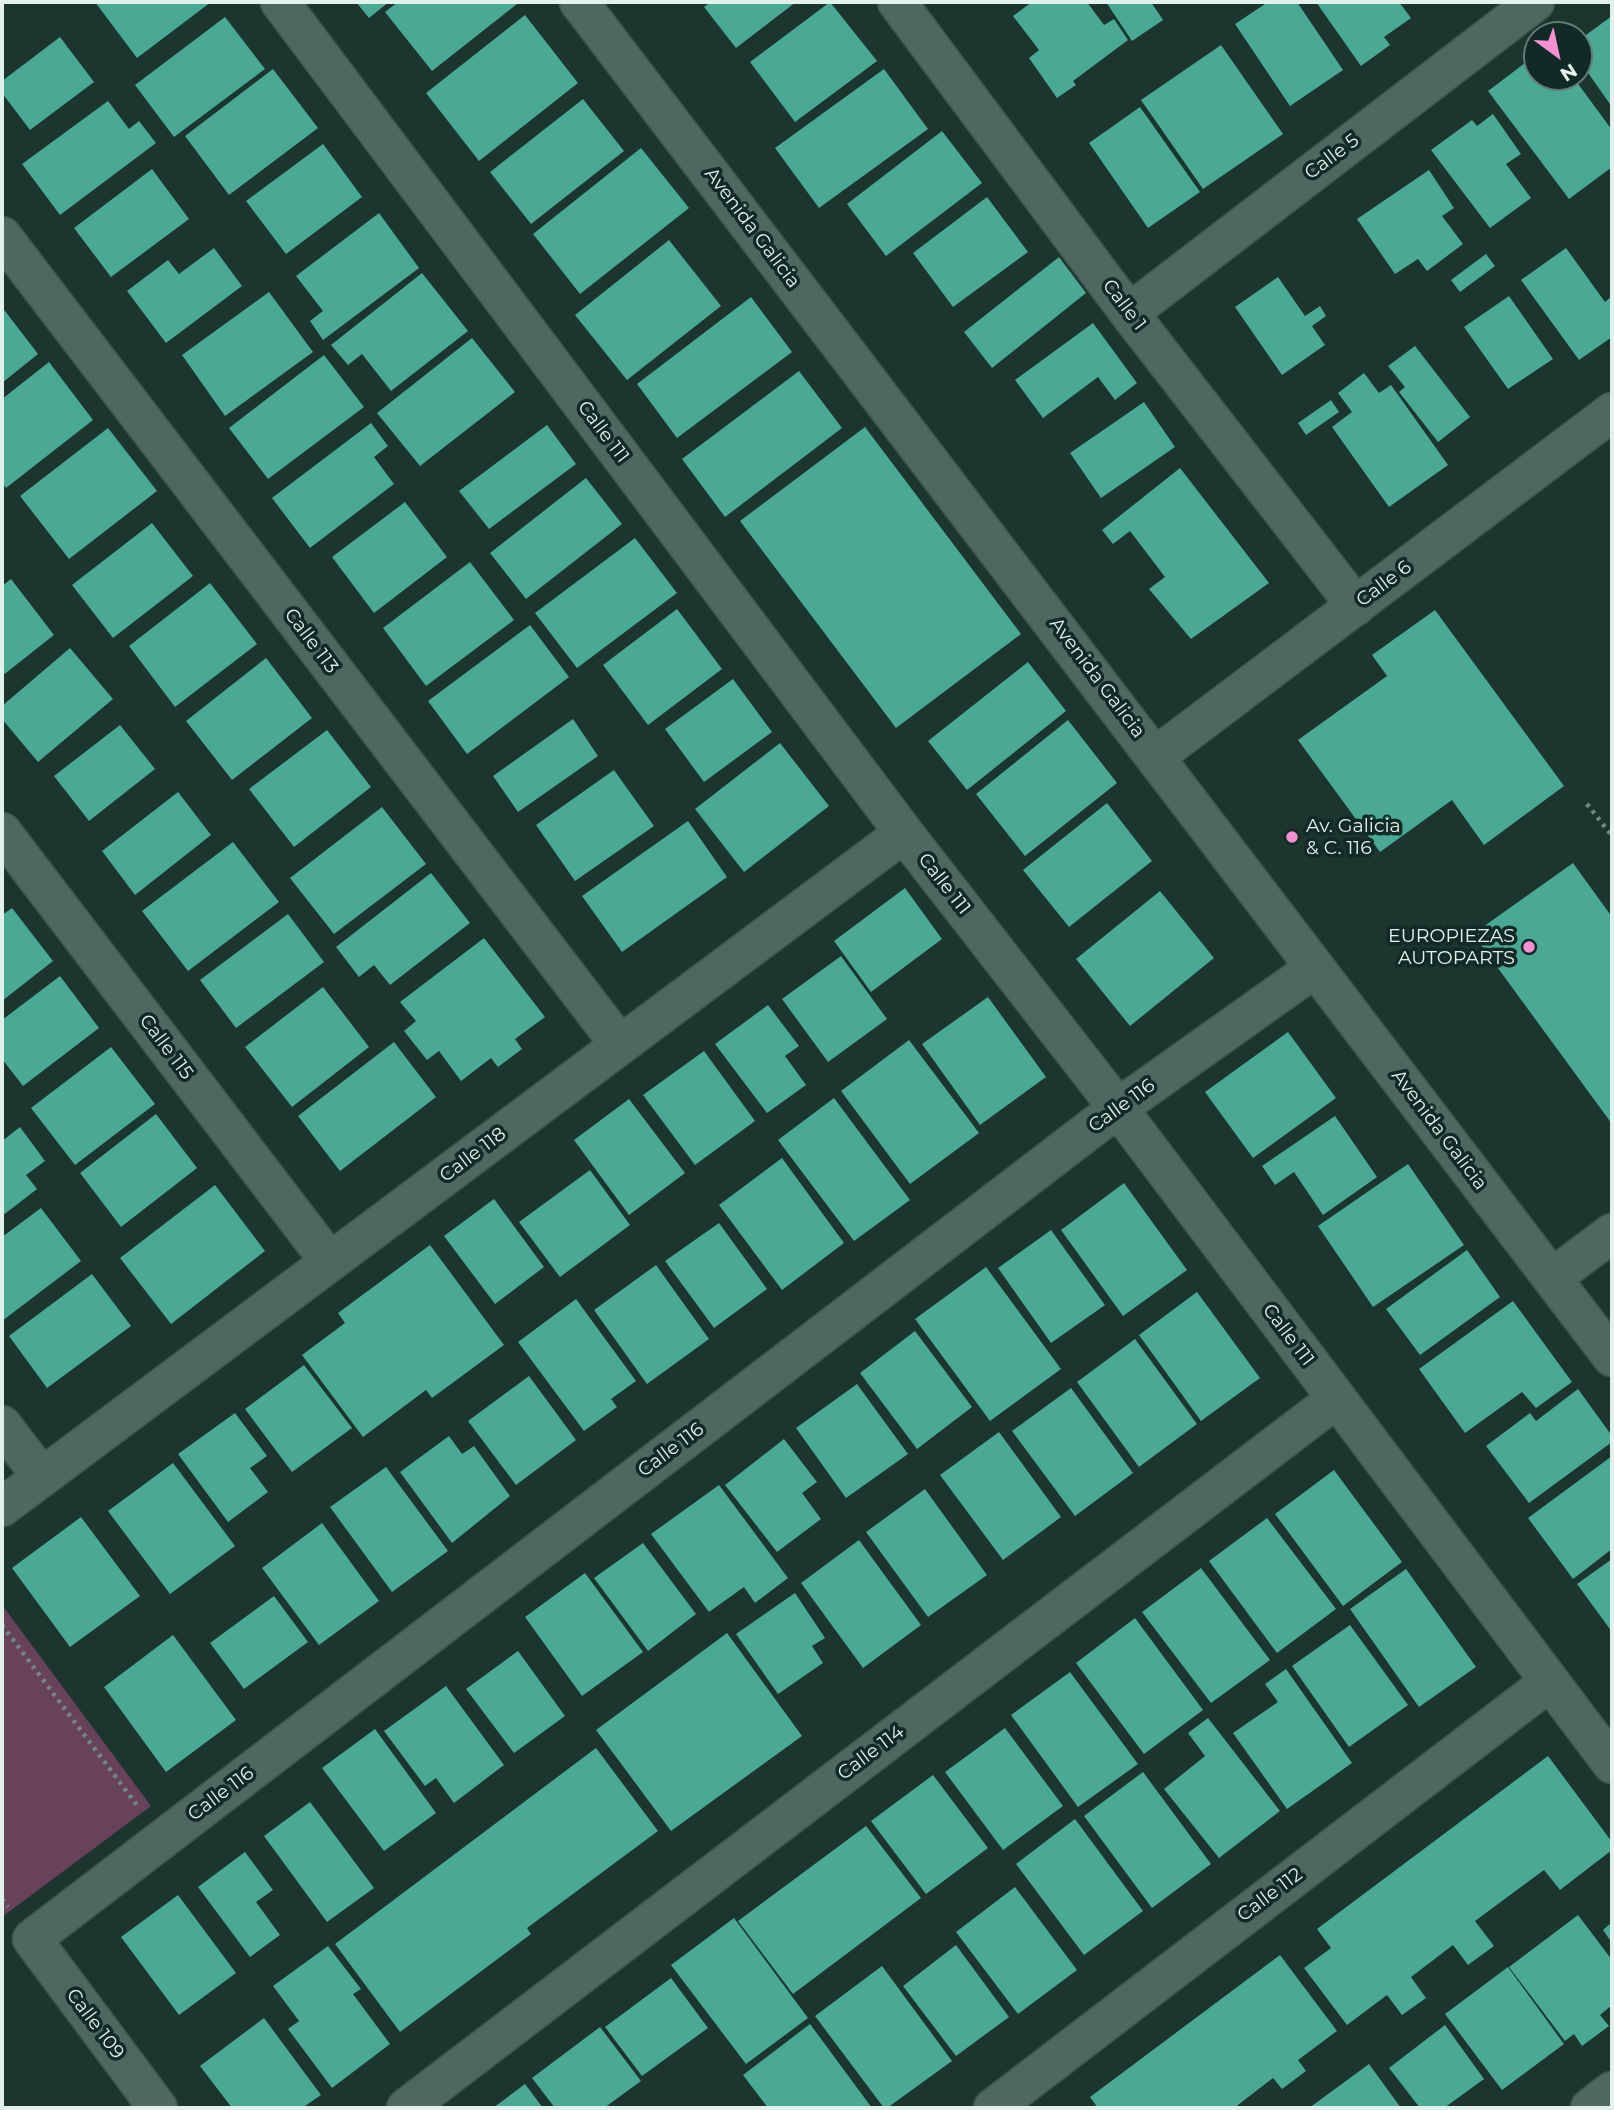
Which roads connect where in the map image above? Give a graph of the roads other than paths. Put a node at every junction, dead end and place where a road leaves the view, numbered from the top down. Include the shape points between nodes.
1 (280, 2) edge
2 (579, 2) edge
3 (1535, 2) edge
4 (913, 7) edge
5 (2, 236) edge
6 (1129, 313) junction
7 (1612, 412) edge
8 (1356, 606) junction
9 (1156, 756) junction
10 (2, 832) edge
11 (904, 832) junction
12 (1315, 968) junction
13 (620, 1045) junction
14 (1118, 1108) junction
15 (1612, 1234) edge
16 (330, 1262) junction
17 (1552, 1278) junction
18 (1612, 1357) edge
19 (1336, 1399) junction
20 (2, 1425) edge
21 (42, 1477) junction
22 (2, 1507) edge
23 (1548, 1683) junction
24 (1612, 1764) edge
25 (32, 1938) joint
26 (1612, 2091) edge
27 (159, 2108) edge
28 (406, 2108) edge
29 (993, 2108) edge
30 (1590, 2108) edge

1 - 11 street, Calle 111
2 - 9 street, Avenida Galicia
3 - 6 street, Calle 5
4 - 6 street, Calle 1
5 - 13 street, Calle 113
6 - 8 street, Calle 1
7 - 8 street, Calle 6
8 - 9 street, Calle 6
9 - 12 street, Avenida Galicia
10 - 16 street, Calle 115
11 - 13 street, Calle 118
11 - 14 street, Calle 111
12 - 14 street, Calle 116
12 - 17 street, Avenida Galicia
13 - 16 street, Calle 118
14 - 19 street, Calle 111
14 - 25 street, Calle 116
15 - 17 street
16 - 21 street, Calle 118
17 - 18 street, Avenida Galicia
19 - 23 street, Calle 111
19 - 28 street, Calle 114
20 - 21 street
21 - 22 street, Calle 118
23 - 24 street, Calle 111
23 - 29 street, Calle 112
25 - 27 street, Calle 109
26 - 30 street

